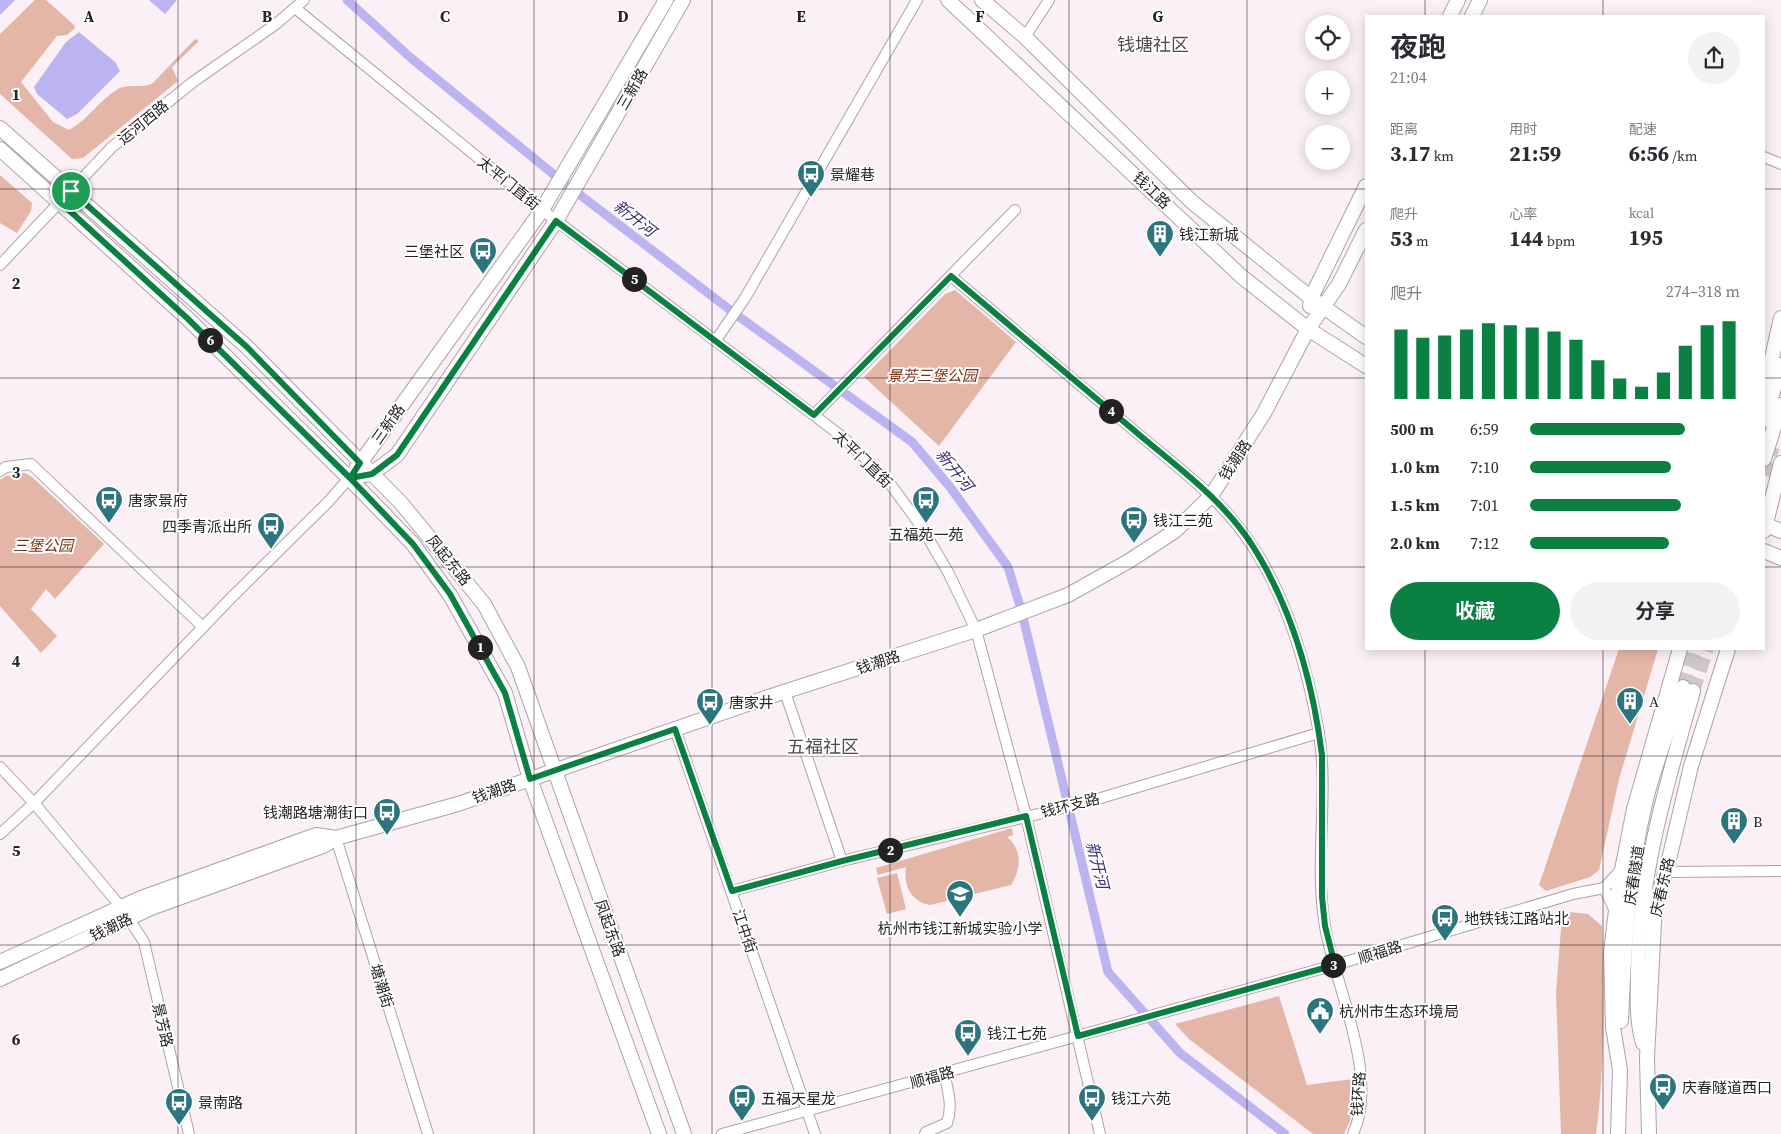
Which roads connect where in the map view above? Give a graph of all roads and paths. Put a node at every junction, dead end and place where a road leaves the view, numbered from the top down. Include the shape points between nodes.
1 (304, 0) edge
2 (666, 0) edge
3 (683, 0) edge
4 (917, 0) edge
5 (948, 0) edge
6 (982, 0) edge
7 (1049, 0) edge
8 (1458, 0) edge
9 (1480, 0) edge
10 (294, 8) junction
11 (1450, 15) edge
12 (1472, 15) edge
13 (1025, 37) junction
14 (0, 128) edge
15 (0, 148) edge
16 (1765, 157) edge
17 (1781, 164) edge
18 (1365, 188) edge
19 (71, 191) junction
20 (60, 202) junction
21 (542, 210) junction
22 (1015, 210) dead end
23 (556, 221) junction
24 (1365, 232) edge
25 (0, 265) edge
26 (951, 276) junction
27 (1311, 298) junction
28 (1323, 307) junction
29 (1781, 318) edge
30 (1308, 329) junction
31 (1365, 336) edge
32 (716, 340) junction
33 (1365, 365) edge
34 (1781, 365) edge
35 (1765, 389) edge
36 (1781, 405) tunnel mouth
37 (814, 415) junction
38 (1765, 417) edge
39 (1765, 456) tunnel mouth
40 (360, 463) junction
41 (1781, 463) edge
42 (0, 471) edge
43 (372, 474) junction
44 (1781, 474) edge
45 (350, 478) junction
46 (1775, 487) junction
47 (1211, 496) junction
48 (1765, 523) edge
49 (1765, 527) edge
50 (1781, 531) edge
51 (1765, 551) edge
52 (1781, 558) edge
53 (203, 627) junction
54 (976, 630) junction
55 (1680, 650) edge
56 (1728, 650) edge
57 (785, 692) junction
58 (675, 729) junction
59 (1319, 733) junction
60 (0, 767) edge
61 (554, 772) junction
62 (530, 779) junction
63 (34, 803) junction
64 (1026, 816) junction
65 (0, 834) edge
66 (336, 838) junction
67 (842, 861) junction
68 (1622, 869) junction
69 (1781, 871) edge
70 (1666, 872) junction
71 (1604, 888) junction
72 (732, 891) junction
73 (121, 906) junction
74 (1616, 913) junction
75 (129, 919) junction
76 (0, 962) edge
77 (1335, 965) junction
78 (0, 978) edge
79 (1078, 1036) junction
80 (1647, 1058) junction
81 (1620, 1070) junction
82 (944, 1074) junction
83 (807, 1111) junction
84 (188, 1134) edge
85 (428, 1134) edge
86 (659, 1134) edge
87 (684, 1134) edge
88 (722, 1134) edge
89 (815, 1134) edge
90 (925, 1134) edge
91 (1100, 1134) edge
92 (1353, 1134) edge
93 (1618, 1134) edge
94 (1649, 1134) edge

1 - 10 street, 运河西路
2 - 21 main road, 三新路
3 - 23 main road, 三新路
4 - 32 street via 745,298
5 - 30 main road, 钱江路 via 1241,276
6 - 13 main road, 钱江路
7 - 13 street
8 - 11 main road
9 - 12 main road
10 - 19 street, 运河西路 via 112,147
10 - 21 street, 太平门直街
13 - 27 main road, 钱江路 via 1192,202
14 - 19 main road, 凤起东路
15 - 20 main road, 凤起东路
16 - 17 street
18 - 27 main road, 钱潮路
19 - 20 street, 运河西路
19 - 40 main road, 凤起东路 via 247,347
20 - 25 street, 运河西路
20 - 45 main road, 凤起东路 via 187,318
21 - 23 street, 太平门直街
21 - 40 main road, 三新路
22 - 26 street
23 - 32 street, 太平门直街
23 - 43 main road, 三新路 via 397,455
24 - 28 main road, 钱潮路 via 1339,284
26 - 37 street
26 - 47 street, 钱环路
27 - 28 main road, 钱江路
27 - 30 main road, 钱潮路
28 - 30 main road, 钱潮路
28 - 31 main road, 钱江路
29 - 35 main road
30 - 33 main road, 钱江路
30 - 47 main road, 钱潮路 via 1264,413
32 - 37 street, 太平门直街
34 - 38 main road
36 - 39 main road
37 - 54 street, 太平门直街 via 844,438 888,481 944,564
40 - 43 main road, 凤起东路
40 - 45 main road, 三新路
41 - 46 main road
42 - 53 street via 6,467 30,464
43 - 45 main road, 三新路
43 - 61 main road, 凤起东路 via 484,604 518,667
44 - 46 main road
45 - 53 street
45 - 62 main road, 凤起东路 via 413,544 450,594 505,693
46 - 48 main road
47 - 54 main road, 钱潮路 via 1175,531 1137,556 1068,594
47 - 59 street, 钱环路 via 1254,547 1272,583 1302,660
49 - 50 main road
51 - 52 main road
53 - 63 street
54 - 57 main road, 钱潮路
54 - 64 street, 太平门直街
55 - 68 main road via 1634,810
56 - 70 main road, 庆春东路 via 1691,766
57 - 58 main road, 钱潮路
57 - 67 street
58 - 61 main road, 钱潮路
58 - 72 street, 江中街
59 - 64 street, 钱环支路 via 1084,803
59 - 77 street, 钱环路 via 1322,755 1322,897
60 - 63 street, 景芳路
61 - 62 main road, 钱潮路
61 - 87 main road, 凤起东路
62 - 66 main road, 钱潮路 via 458,804
62 - 86 main road, 凤起东路
63 - 65 street
63 - 73 street, 景芳路
64 - 67 street, 钱环支路
64 - 79 street, 太平门直街
66 - 73 main road, 钱潮路 via 316,835
66 - 75 main road, 钱潮路 via 324,846 151,908
66 - 85 street, 塘潮街
67 - 72 street, 钱环支路
68 - 71 street
68 - 74 main road
69 - 70 street
70 - 80 main road, 庆春东路 via 1655,902
71 - 74 street
71 - 77 street, 顺福路 via 1573,894
72 - 83 street, 江中街
73 - 75 street, 景芳路
73 - 76 main road, 钱潮路
74 - 81 main road via 1611,952 1613,1027
75 - 78 main road, 钱潮路
75 - 84 street, 景芳路 via 144,942
77 - 79 street, 顺福路
77 - 92 street, 钱环路 via 1362,1069 1359,1112
79 - 82 street, 顺福路
79 - 91 street, 太平门直街
80 - 81 main road, 庆春隧道 via 1637,1022 1638,939 1644,891 1688,689 1649,789 1641,829 1627,921
80 - 94 main road, 庆春东路
81 - 93 main road
82 - 83 street, 顺福路
82 - 90 street via 951,1106 947,1123
83 - 88 street, 顺福路
83 - 89 street, 江中街

